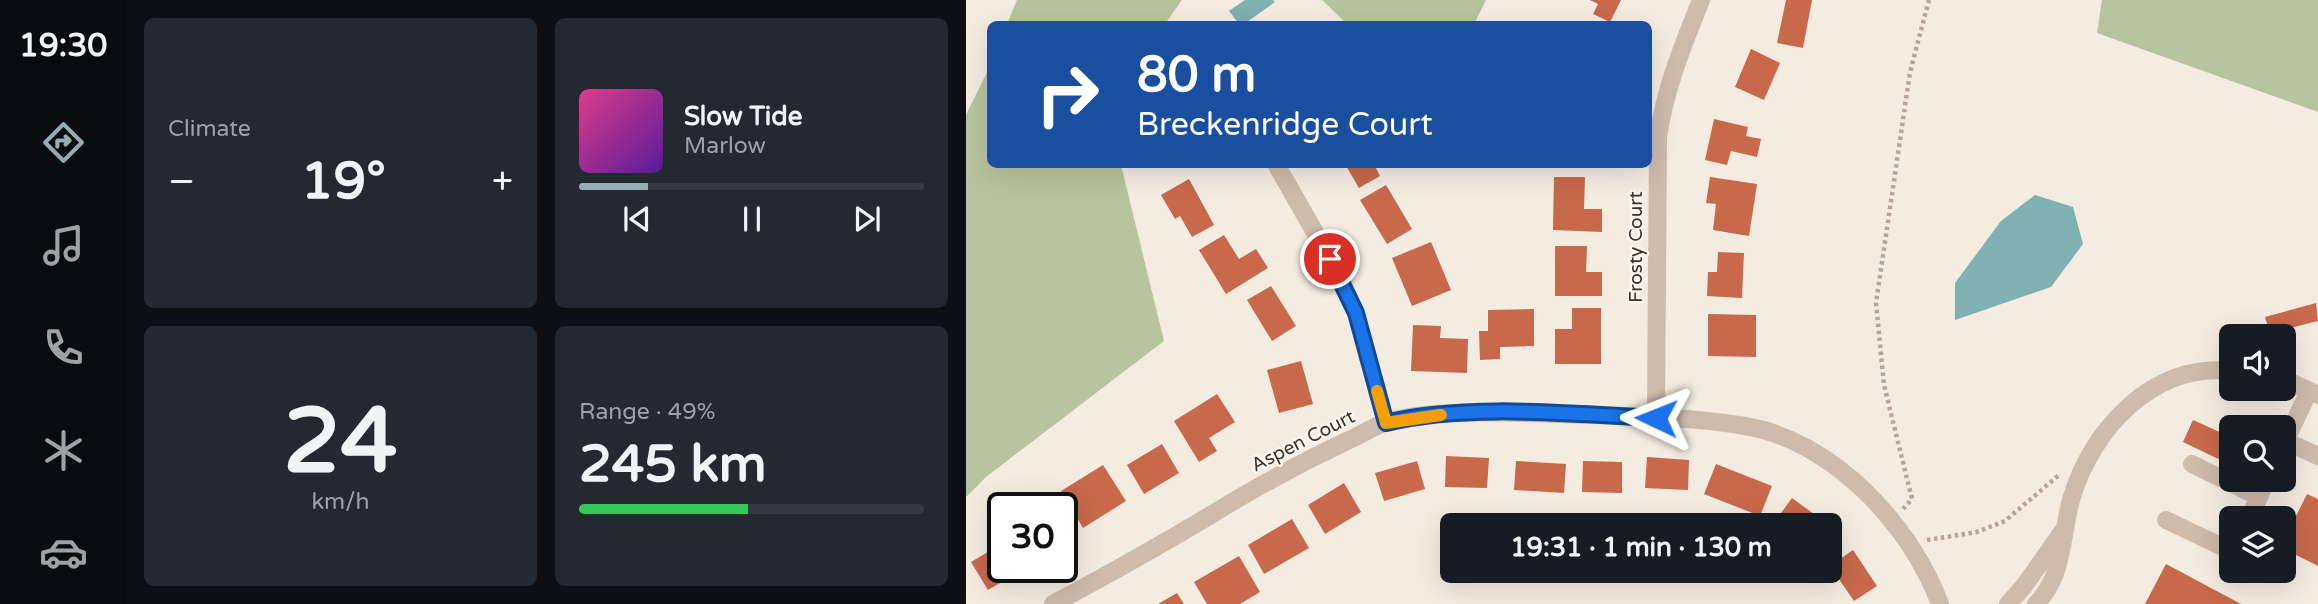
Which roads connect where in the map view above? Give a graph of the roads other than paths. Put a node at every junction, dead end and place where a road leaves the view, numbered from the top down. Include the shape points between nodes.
1 (1701, 0) edge
2 (1278, 168) edge
3 (2219, 370) edge
4 (2296, 385) edge
5 (2313, 393) edge
6 (1656, 418) junction
7 (1386, 423) junction
8 (2296, 423) edge
9 (2296, 447) edge
10 (2318, 456) edge
11 (2192, 464) dead end
12 (2261, 492) edge
13 (2259, 497) junction
14 (2255, 506) edge
15 (2166, 520) dead end
16 (2063, 531) junction
17 (2219, 545) edge
18 (1053, 604) edge
19 (1940, 604) edge
20 (2008, 604) edge
21 (2036, 604) edge

1 - 6 street, Frosty Court via 1677,59 1658,137
2 - 7 street via 1356,313
3 - 16 street via 2169,379 2128,405 2094,445
4 - 5 street
5 - 8 street
6 - 7 street, Aspen Court via 1438,414
6 - 19 street, Aspen Court via 1747,426 1790,441 1830,463 1893,520
7 - 18 street, Aspen Court via 1287,469 1135,561
9 - 10 street
11 - 13 street
12 - 13 street
13 - 14 street
15 - 17 street
16 - 20 street
16 - 21 street via 2059,569

